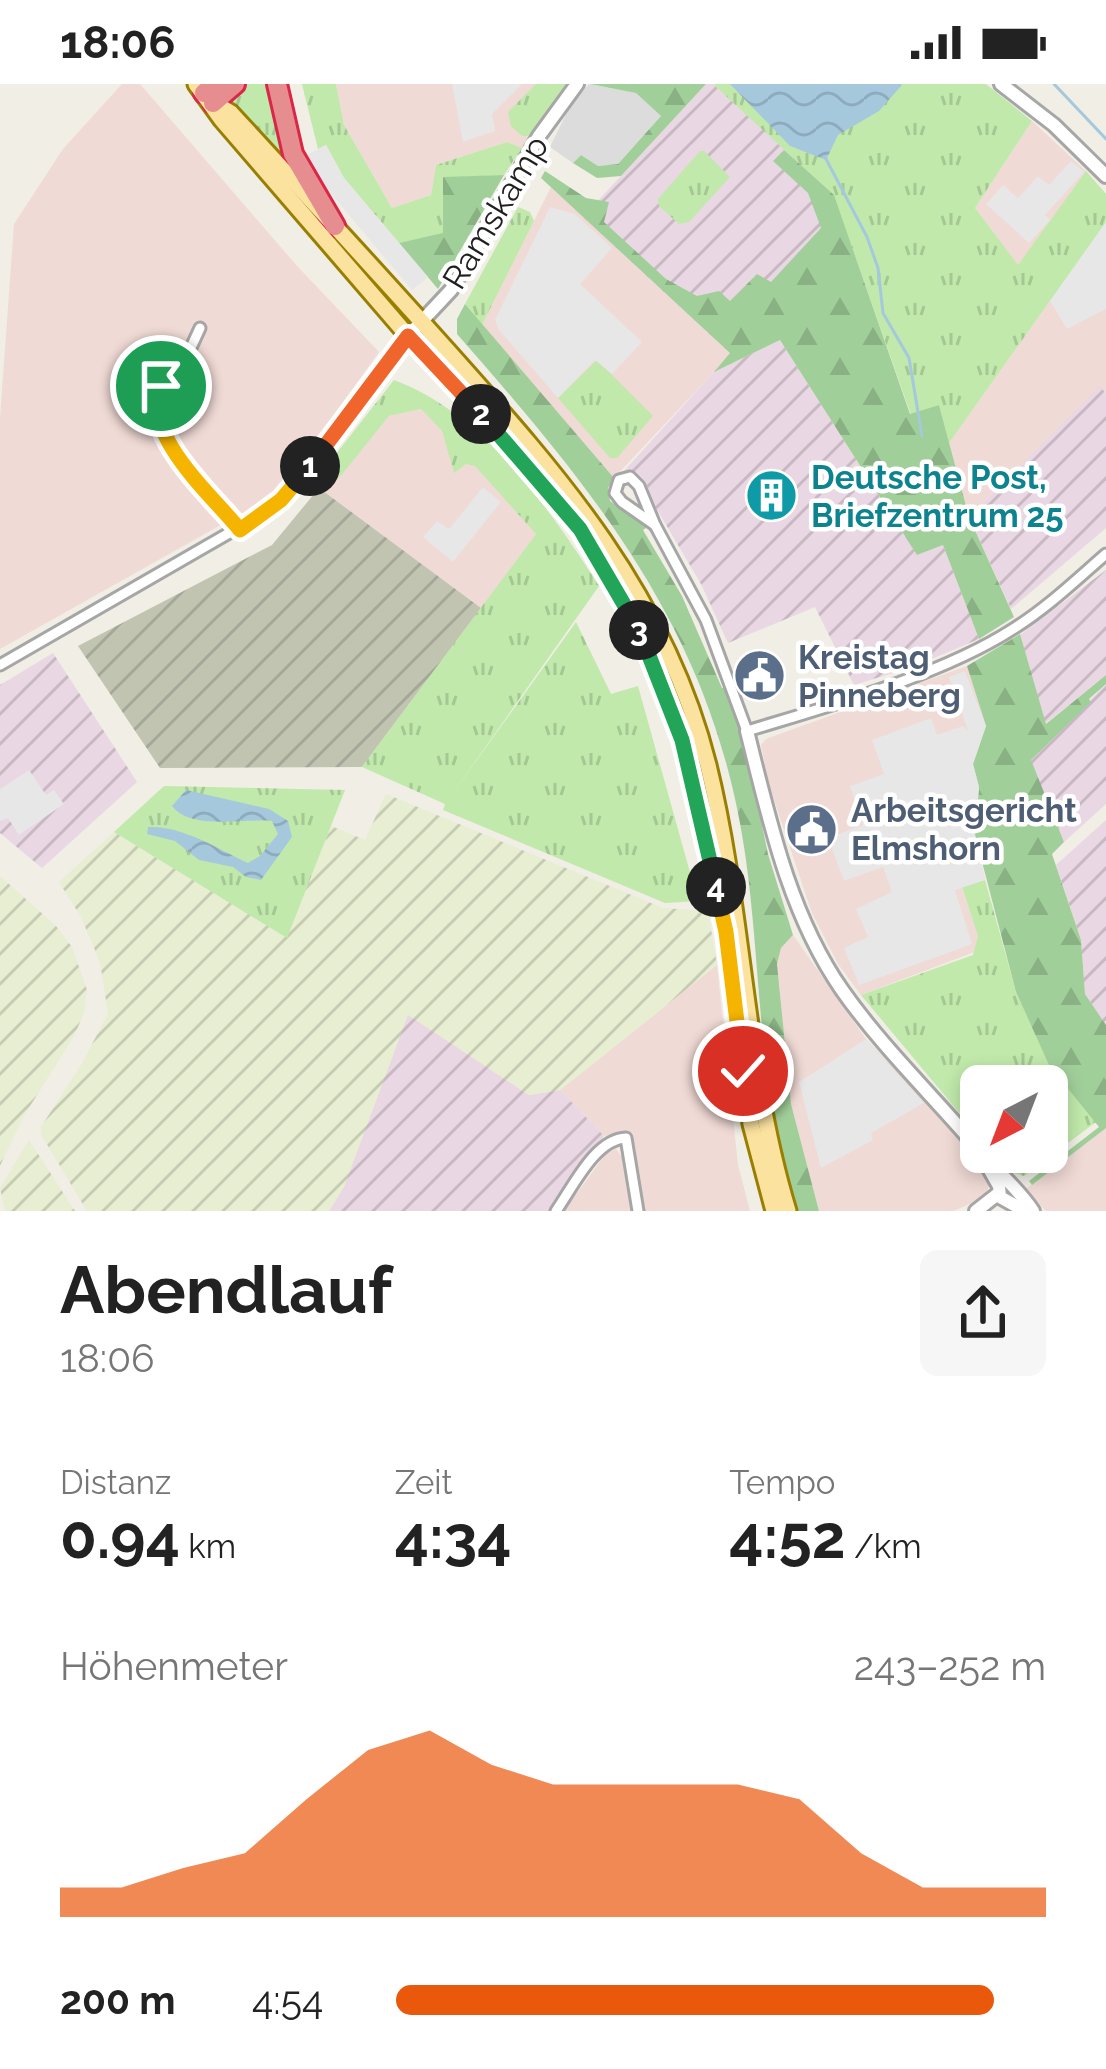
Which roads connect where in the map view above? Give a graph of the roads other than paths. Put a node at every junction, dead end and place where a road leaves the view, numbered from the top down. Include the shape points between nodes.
1 (235, 84) edge
2 (277, 84) edge
3 (577, 84) edge
4 (1001, 84) edge
5 (207, 91) edge
6 (1106, 176) edge
7 (335, 226) junction
8 (422, 322) junction
9 (200, 328) dead end
10 (408, 336) junction
11 (655, 525) junction
12 (240, 530) junction
13 (1106, 554) edge
14 (0, 665) edge
15 (747, 731) junction
16 (1006, 1192) junction
17 (556, 1211) edge
18 (638, 1211) edge
19 (774, 1211) edge
20 (788, 1211) edge
21 (980, 1211) edge
22 (1029, 1211) edge

1 - 5 highway
2 - 7 highway via 293,154
3 - 8 street, Ramskamp via 451,290
4 - 6 street
5 - 7 main road
5 - 10 main road via 222,120
7 - 8 main road
8 - 10 street, Ramskamp
8 - 20 main road via 563,481 670,658 707,763 765,1126
9 - 12 street via 161,386 157,420
10 - 12 street via 290,490
10 - 19 main road via 580,529 655,664 682,740 722,912 751,1124
11 - 11 street via 636,482 621,478 617,497
11 - 15 street via 706,620
12 - 14 street
13 - 15 street via 1028,620 975,650
15 - 16 street via 813,943 848,998 978,1148
16 - 21 street
16 - 22 street
17 - 18 street via 604,1144 626,1138

